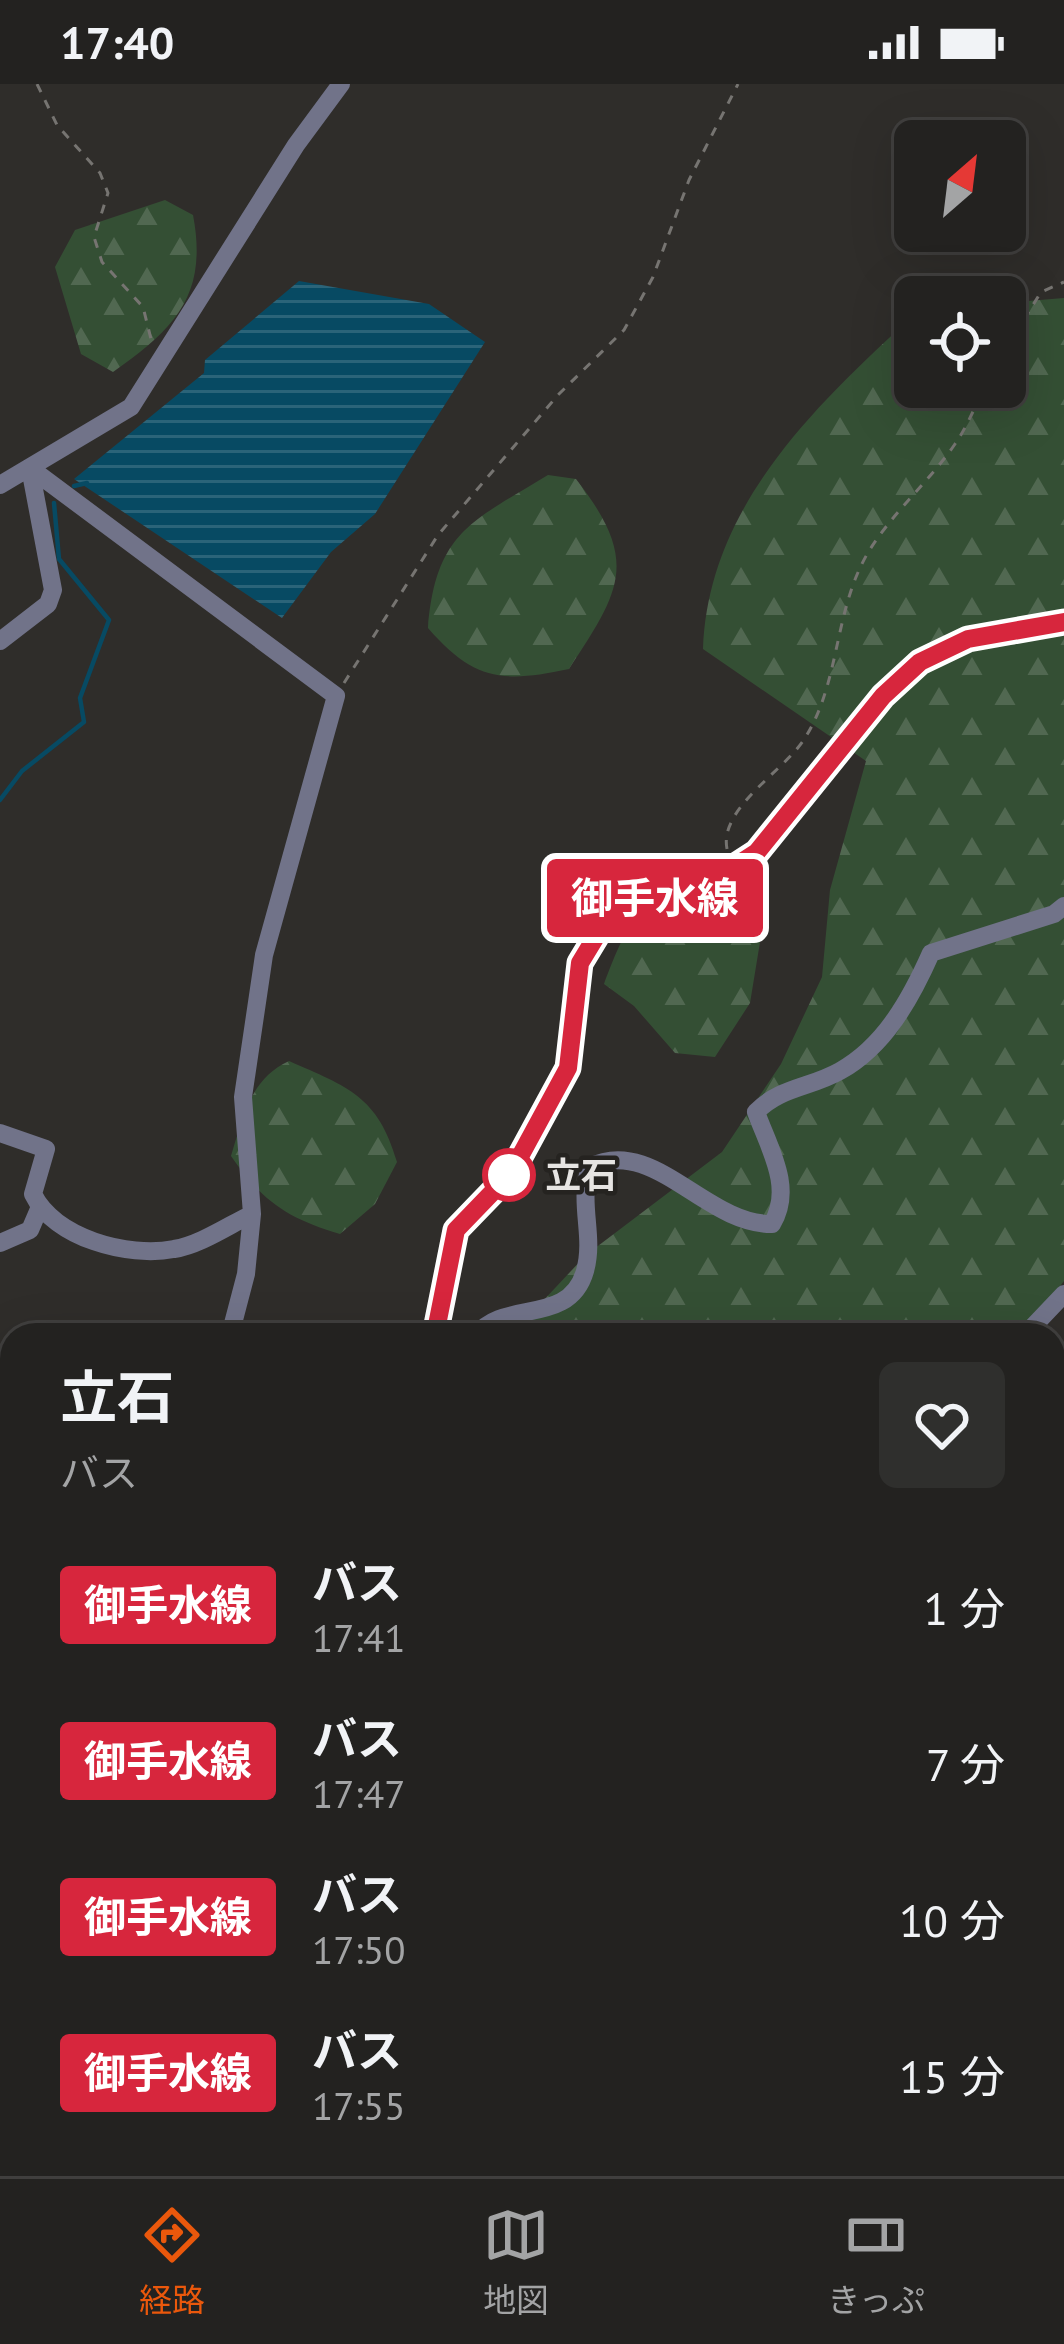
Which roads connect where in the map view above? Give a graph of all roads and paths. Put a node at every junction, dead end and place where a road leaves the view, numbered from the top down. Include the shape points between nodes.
1 (37, 84) edge
2 (341, 84) edge
3 (738, 84) edge
4 (1064, 282) edge
5 (1026, 316) edge
6 (159, 368) junction
7 (974, 408) edge
8 (30, 469) junction
9 (0, 485) edge
10 (1064, 622) edge
11 (0, 641) edge
12 (336, 696) junction
13 (733, 868) junction
14 (1064, 906) edge
15 (0, 1133) edge
16 (40, 1208) junction
17 (252, 1214) junction
18 (0, 1243) edge
19 (1064, 1294) edge
20 (233, 1323) edge
21 (437, 1323) edge
22 (492, 1323) edge
23 (1036, 1323) edge

1 - 6 path via 57,125 100,173 108,193 94,237 102,262 143,308
2 - 6 street
3 - 12 path via 624,330 438,535
4 - 5 path via 1041,292
6 - 8 street via 131,407
7 - 13 path via 867,554 841,619 826,695 804,739 728,824
8 - 9 street
8 - 11 street via 53,590 48,604
8 - 12 street
10 - 13 street via 968,639 920,662 839,748 786,823
12 - 17 street via 264,956 243,1097
13 - 21 street via 635,905 600,930 580,963 568,1068 511,1173 456,1230
14 - 22 street via 932,953 908,1005 872,1044 840,1071 772,1096 756,1112 781,1181 772,1223 729,1216 634,1159 609,1158 590,1168 581,1194 584,1273 569,1299
15 - 16 street via 46,1149 32,1194
16 - 17 street via 61,1230 105,1244 174,1250
16 - 18 street via 30,1230
17 - 20 street
19 - 23 street

